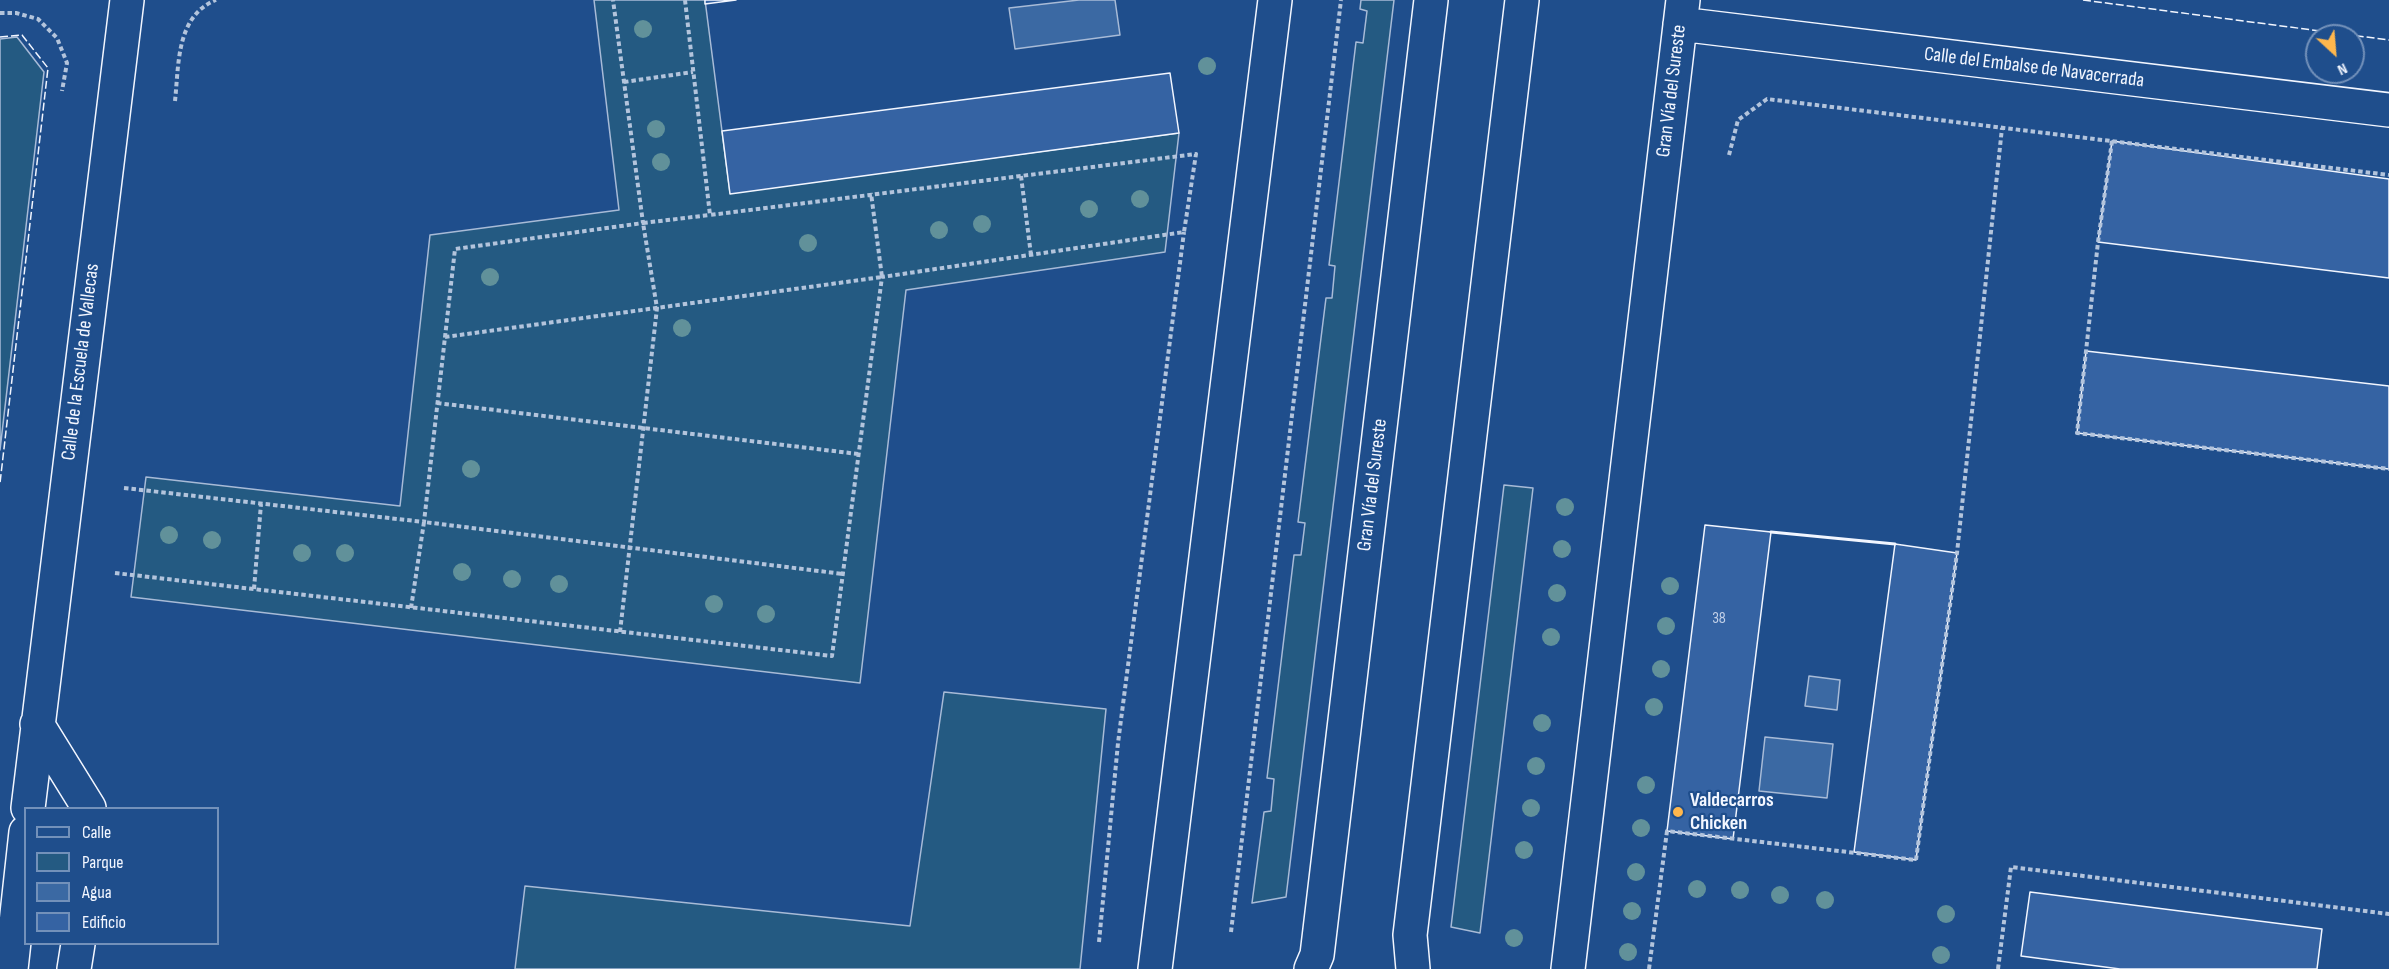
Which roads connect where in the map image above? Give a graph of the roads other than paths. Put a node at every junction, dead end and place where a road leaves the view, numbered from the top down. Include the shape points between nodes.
1 (127, 0) edge
2 (1275, 0) edge
3 (1431, 0) edge
4 (1522, 0) edge
5 (1681, 12) edge
6 (2389, 110) edge
7 (37, 724) junction
8 (28, 807) edge
9 (88, 807) edge
10 (24, 850) edge
11 (78, 945) edge
12 (11, 969) edge
13 (74, 969) edge
14 (1155, 969) edge
15 (1311, 969) edge
16 (1413, 969) edge
17 (1568, 969) edge

1 - 7 street, Calle de la Escuela de Vallecas
2 - 14 street
3 - 15 street, Gran Vía del Sureste via 1317,955
4 - 16 street via 1410,935
5 - 6 street, Calle del Embalse de Navacerrada
5 - 17 street, Gran Vía del Sureste
7 - 8 street, Calle de la Escuela de Vallecas
7 - 9 street
10 - 12 street
11 - 13 street

